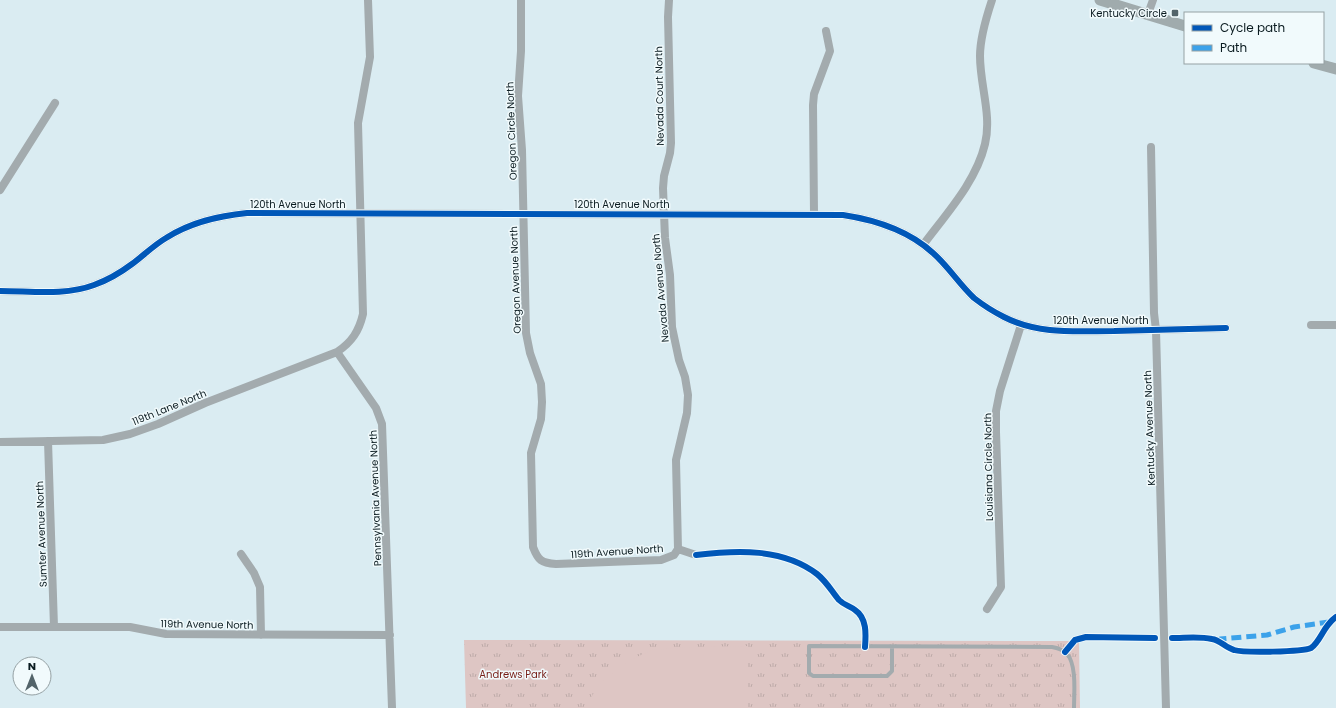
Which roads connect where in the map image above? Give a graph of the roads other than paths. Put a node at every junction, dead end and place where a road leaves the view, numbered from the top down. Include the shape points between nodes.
1 (368, 0) edge
2 (521, 0) edge
3 (669, 0) edge
4 (992, 0) edge
5 (1100, 0) edge
6 (1153, 0) edge
7 (1148, 14) junction
8 (1184, 26) edge
9 (826, 31) dead end
10 (1318, 64) edge
11 (1336, 69) edge
12 (55, 103) dead end
13 (1151, 147) dead end
14 (0, 190) edge
15 (360, 214) junction
16 (523, 214) junction
17 (664, 214) junction
18 (814, 214) junction
19 (923, 244) junction
20 (0, 291) edge
21 (1022, 325) junction
22 (1311, 325) dead end
23 (1336, 325) edge
24 (1226, 328) dead end
25 (1156, 330) junction
26 (337, 352) junction
27 (48, 441) junction
28 (0, 442) edge
29 (678, 549) junction
30 (241, 554) dead end
31 (696, 555) dead end
32 (537, 557) joint
33 (987, 609) dead end
34 (54, 626) junction
35 (0, 627) edge
36 (260, 635) junction
37 (390, 636) junction
38 (892, 647) junction
39 (392, 708) edge
40 (1074, 708) edge
41 (1166, 708) edge

1 - 15 street via 370,57 358,123
2 - 16 street, Oregon Circle North via 518,96
3 - 17 street, Nevada Court North via 671,143 664,176
4 - 19 street via 980,56 987,107 985,144 973,175
5 - 7 main road
6 - 7 street
7 - 8 main road
9 - 18 street via 830,51 814,94 813,105
10 - 11 main road
12 - 14 street
13 - 25 street, Kentucky Avenue North
15 - 16 street, 120th Avenue North
15 - 20 street, 120th Avenue North via 224,215 204,220 165,238 125,269 93,285 51,292
15 - 26 street via 363,314 351,340
16 - 17 street, 120th Avenue North
16 - 32 street, Oregon Avenue North via 526,333 541,384 542,402 541,419 531,453 533,547
17 - 18 street, 120th Avenue North
17 - 29 street, Nevada Avenue North via 672,327 688,395 687,413 676,460
18 - 19 street, 120th Avenue North via 843,215 886,224
19 - 21 street, 120th Avenue North via 974,297 1004,317
21 - 25 street, 120th Avenue North via 1060,331
21 - 33 street, Louisiana Circle North via 996,411 1001,587
22 - 23 street
24 - 25 street, 120th Avenue North
25 - 41 street, Kentucky Avenue North
26 - 27 street, 119th Lane North via 130,434 103,440
26 - 37 street, Pennsylvania Avenue North via 376,408 382,424
27 - 28 street, 119th Lane North
27 - 34 street, Sumter Avenue North
29 - 31 street
29 - 32 street, 119th Avenue North via 674,555 661,560 556,564 542,561
30 - 36 street via 260,587
34 - 35 street, 119th Avenue North
34 - 36 street, 119th Avenue North via 130,627 166,634
36 - 37 street, 119th Avenue North
37 - 39 street, Pennsylvania Avenue North
38 - 38 lane via 809,646 809,673 813,676 887,676 892,671
38 - 40 lane via 1060,649 1068,655 1072,666

